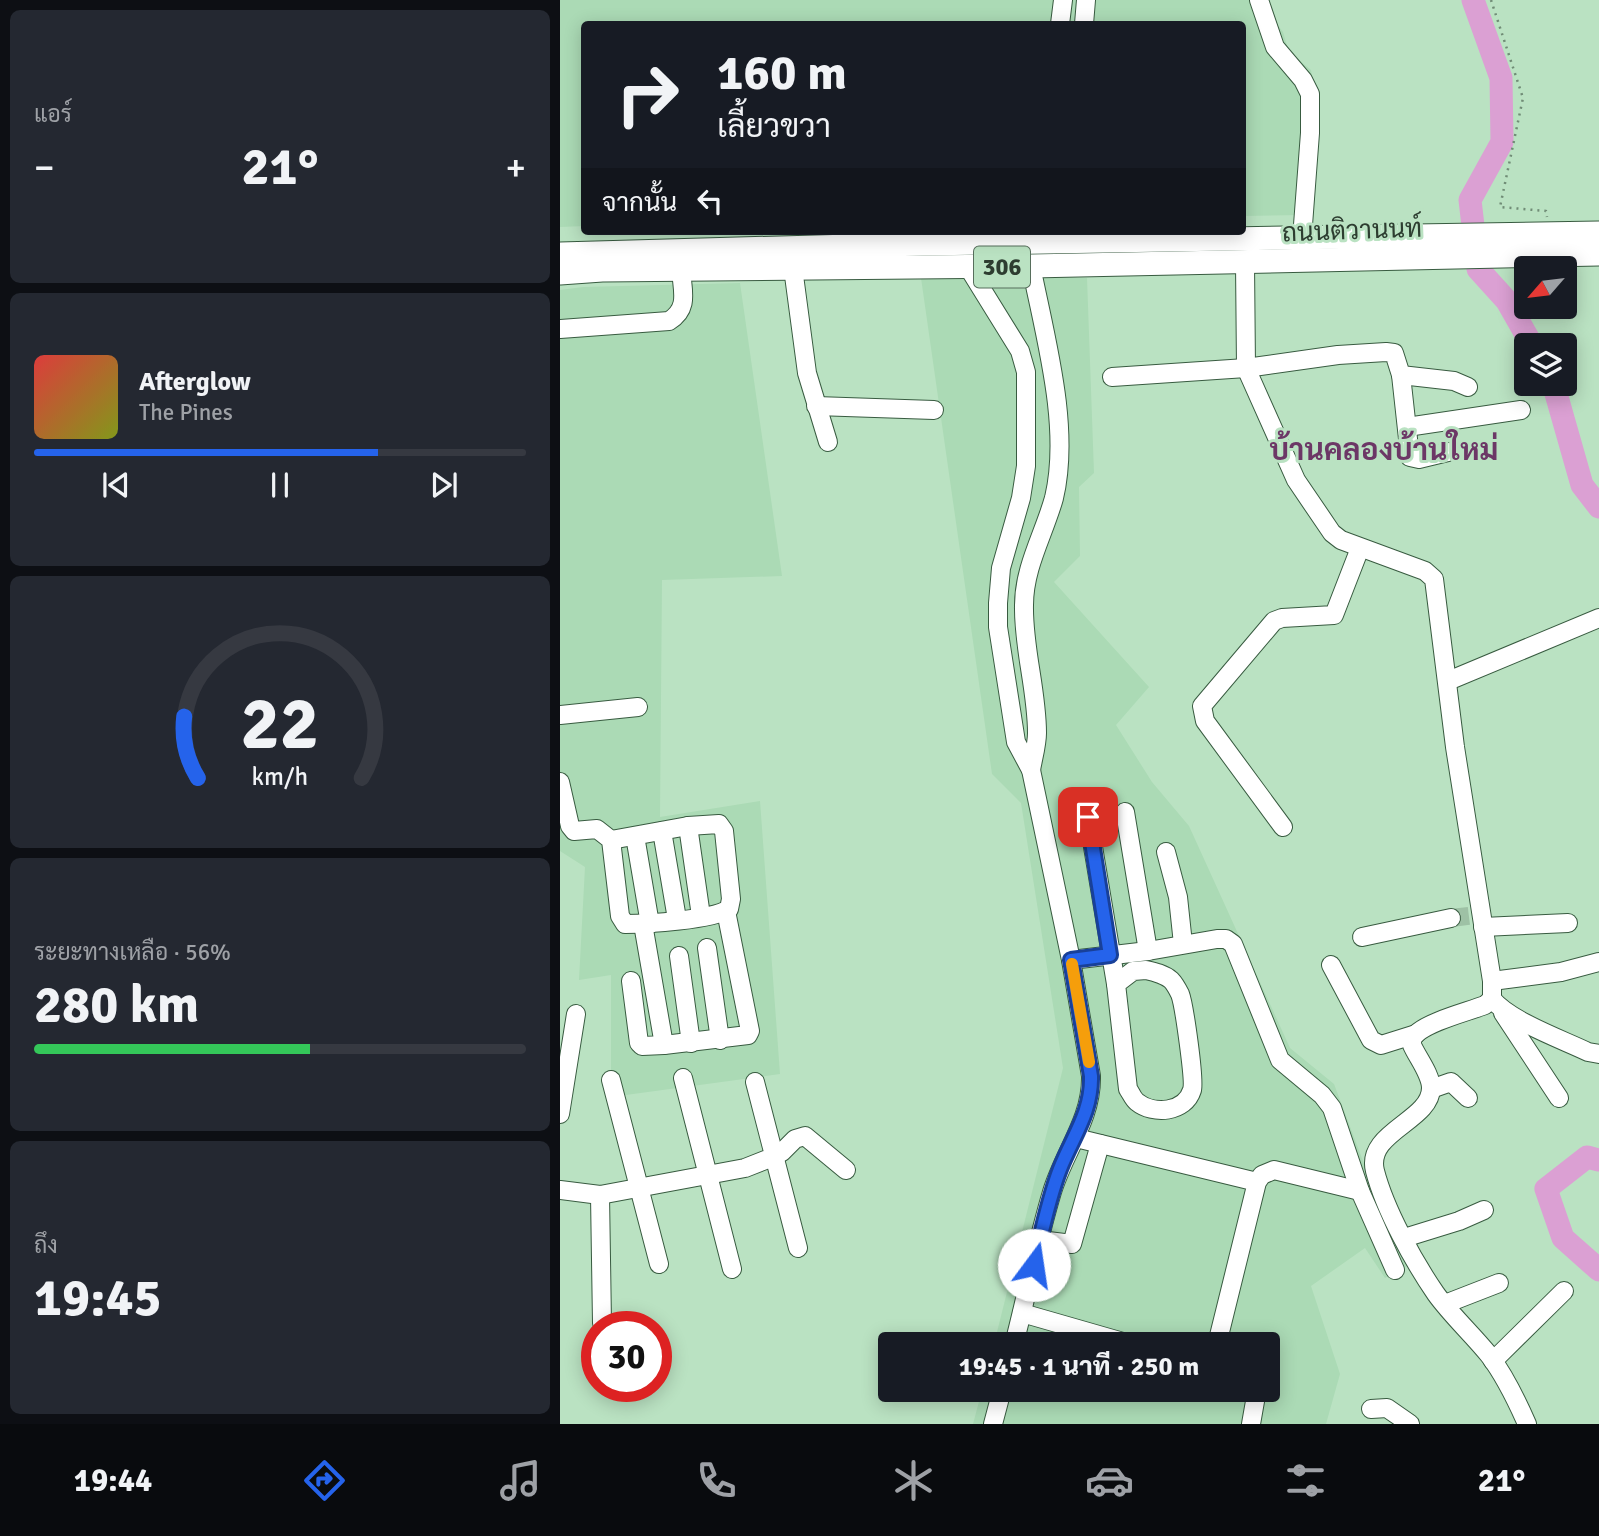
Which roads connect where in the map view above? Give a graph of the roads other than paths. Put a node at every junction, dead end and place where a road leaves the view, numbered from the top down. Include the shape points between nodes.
1 (1063, 0) edge
2 (1086, 0) edge
3 (1259, 0) edge
4 (1060, 21) edge
5 (1084, 21) edge
6 (1599, 233) edge
7 (1049, 237) edge
8 (1302, 237) junction
9 (1517, 245) junction
10 (1444, 246) junction
11 (560, 254) edge
12 (1599, 254) edge
13 (1245, 263) junction
14 (1031, 266) junction
15 (968, 267) junction
16 (793, 268) junction
17 (681, 269) junction
18 (560, 273) edge
19 (560, 328) edge
20 (1246, 368) junction
21 (1051, 371) junction
22 (1026, 372) junction
23 (1401, 375) junction
24 (1112, 377) dead end
25 (1468, 387) dead end
26 (816, 406) junction
27 (934, 410) dead end
28 (1521, 410) dead end
29 (1407, 427) junction
30 (828, 442) dead end
31 (1448, 452) dead end
32 (1360, 548) junction
33 (1599, 618) edge
34 (1448, 681) junction
35 (638, 706) dead end
36 (560, 715) edge
37 (1031, 770) junction
38 (560, 782) edge
39 (1125, 813) dead end
40 (1088, 817) dead end
41 (688, 826) junction
42 (1283, 827) dead end
43 (662, 831) junction
44 (635, 836) junction
45 (611, 840) junction
46 (1166, 852) dead end
47 (726, 911) junction
48 (701, 916) junction
49 (1451, 918) tunnel mouth
50 (677, 919) junction
51 (1480, 919) junction
52 (1568, 923) dead end
53 (646, 924) junction
54 (1362, 937) dead end
55 (1183, 944) junction
56 (707, 948) dead end
57 (1148, 951) junction
58 (1130, 953) junction
59 (1110, 955) junction
60 (679, 956) dead end
61 (1071, 960) junction
62 (1599, 962) edge
63 (1331, 965) dead end
64 (1133, 971) junction
65 (631, 981) dead end
66 (1116, 984) junction
67 (1495, 997) junction
68 (576, 1014) dead end
69 (1408, 1036) junction
70 (720, 1040) junction
71 (691, 1043) junction
72 (664, 1045) junction
73 (1599, 1054) edge
74 (683, 1078) dead end
75 (611, 1080) dead end
76 (755, 1082) dead end
77 (1431, 1089) junction
78 (1468, 1098) dead end
79 (1559, 1098) dead end
80 (560, 1114) edge
81 (1076, 1138) junction
82 (1100, 1144) junction
83 (773, 1157) junction
84 (846, 1170) dead end
85 (707, 1176) junction
86 (1256, 1182) junction
87 (639, 1189) junction
88 (560, 1190) edge
89 (1360, 1191) junction
90 (600, 1195) junction
91 (1484, 1210) dead end
92 (1404, 1238) junction
93 (1040, 1240) junction
94 (798, 1248) dead end
95 (659, 1264) dead end
96 (732, 1269) dead end
97 (1395, 1270) dead end
98 (1499, 1283) dead end
99 (1564, 1291) dead end
100 (1445, 1304) junction
101 (602, 1311) edge
102 (1022, 1313) junction
103 (1017, 1332) edge
104 (1088, 1332) edge
105 (1220, 1332) edge
106 (1493, 1361) junction
107 (999, 1402) edge
108 (1255, 1402) edge
109 (1371, 1409) dead end
110 (993, 1424) edge
111 (1251, 1424) edge
112 (1410, 1424) edge
113 (1527, 1424) edge

1 - 4 street
2 - 5 street
3 - 8 street via 1275,47 1310,94
6 - 9 main road, ถนนติวานนท์ / 306 via 1549,234
7 - 8 main road, ถนนติวานนท์ / 306
7 - 11 main road, ถนนติวานนท์ / 306
8 - 10 main road, ถนนติวานนท์ / 306
9 - 10 main road, ถนนติวานนท์ / 306
9 - 12 main road, ถนนติวานนท์ / 306
10 - 13 main road, ถนนติวานนท์ / 306
13 - 14 main road, ถนนติวานนท์ / 306
13 - 20 street
14 - 15 main road, ถนนติวานนท์ / 306
14 - 21 street
15 - 16 main road, ถนนติวานนท์ / 306
15 - 22 street via 1020,351
16 - 17 main road, ถนนติวานนท์ / 306
16 - 26 street
17 - 18 main road, ถนนติวานนท์ / 306
17 - 19 street via 683,307 669,321
20 - 23 street via 1394,352
20 - 24 street
20 - 32 street via 1296,480 1332,533
21 - 22 street
21 - 37 street via 1060,424 1058,468 1024,605 1037,734
22 - 37 street via 1026,467 1001,568 998,626 1016,742
23 - 25 street
23 - 29 street
26 - 27 street
26 - 30 street
28 - 29 street
29 - 31 street via 1413,459
32 - 34 street via 1425,570 1434,579
32 - 42 street via 1334,615 1274,621 1202,706 1205,721
33 - 34 street
34 - 51 street
35 - 36 street
37 - 61 street
38 - 45 street via 574,831 597,829
39 - 57 street
40 - 59 street
41 - 43 street
41 - 47 street via 719,824 724,831 731,900
41 - 48 street
43 - 44 street
43 - 50 street
44 - 45 street
44 - 53 street
45 - 53 street via 622,922
46 - 55 street via 1178,897
47 - 48 street
47 - 70 street via 750,1031 743,1037
48 - 50 street
49 - 54 street
50 - 53 street
51 - 52 street
51 - 67 street
53 - 72 street
55 - 57 street
55 - 89 street via 1217,939 1233,944 1280,1060 1332,1108
56 - 70 street
57 - 58 street
58 - 59 street
58 - 64 street
59 - 61 street
59 - 66 street
60 - 71 street
61 - 81 street via 1092,1093
62 - 67 street
63 - 69 street via 1371,1040 1381,1045
64 - 66 street
64 - 66 street via 1160,974 1180,994 1192,1074 1192,1090 1183,1103 1167,1110 1150,1110 1135,1101 1128,1089
65 - 72 street via 639,1043
67 - 69 street
67 - 73 street via 1588,1052
67 - 79 street
68 - 80 street
69 - 77 street
70 - 71 street
71 - 72 street
74 - 85 street
75 - 87 street
76 - 83 street
77 - 78 street via 1451,1082
77 - 92 street via 1425,1104 1375,1153 1374,1169
81 - 82 street
81 - 93 street via 1052,1192
82 - 86 street
82 - 93 street via 1072,1244
83 - 84 street via 805,1136
83 - 85 street
83 - 94 street
85 - 87 street
85 - 96 street
86 - 89 street via 1274,1170
86 - 105 street
87 - 90 street
87 - 95 street
88 - 90 street
89 - 97 street
90 - 101 street
91 - 92 street
92 - 100 street
93 - 102 street
98 - 100 street
99 - 106 street
100 - 106 street
102 - 103 street
102 - 104 street
106 - 113 street
107 - 110 street
108 - 111 street
109 - 112 street via 1387,1408

